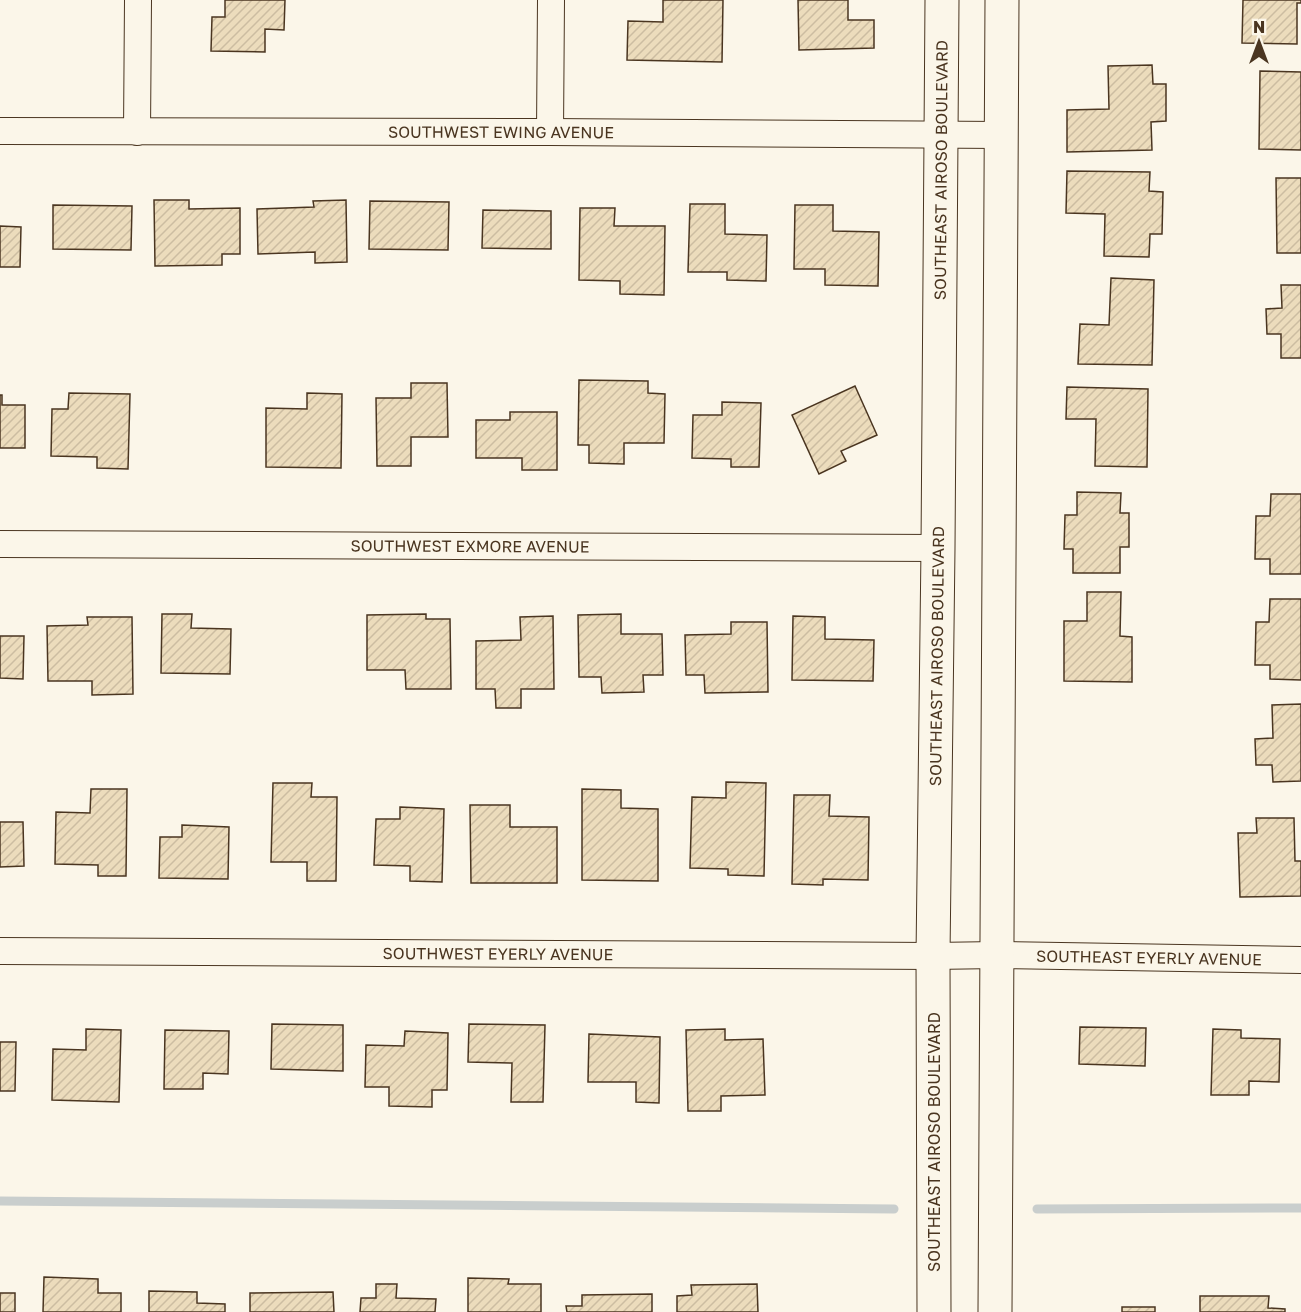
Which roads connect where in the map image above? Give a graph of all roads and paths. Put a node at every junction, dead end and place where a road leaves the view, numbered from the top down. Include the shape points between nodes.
1 (138, 0) edge
2 (550, 0) edge
3 (942, 0) edge
4 (1002, 0) edge
5 (0, 131) edge
6 (137, 132) junction
7 (550, 132) junction
8 (942, 135) junction
9 (1002, 135) junction
10 (0, 544) edge
11 (938, 548) junction
12 (0, 951) edge
13 (997, 955) junction
14 (933, 956) junction
15 (1301, 960) edge
16 (934, 1312) edge
17 (995, 1312) edge

1 - 6 street
2 - 7 street
3 - 8 main road, SOUTHEAST AIROSO BOULEVARD
4 - 9 main road
5 - 6 street, SOUTHWEST EWING AVENUE
6 - 7 street, SOUTHWEST EWING AVENUE
7 - 8 street, SOUTHWEST EWING AVENUE
8 - 9 street, SOUTHWEST EWING AVENUE
8 - 11 main road, SOUTHEAST AIROSO BOULEVARD
9 - 13 main road
10 - 11 street, SOUTHWEST EXMORE AVENUE
11 - 14 main road, SOUTHEAST AIROSO BOULEVARD
12 - 14 street, SOUTHWEST EYERLY AVENUE
13 - 14 street, SOUTHWEST EYERLY AVENUE
13 - 15 street, SOUTHEAST EYERLY AVENUE
13 - 17 main road
14 - 16 main road, SOUTHEAST AIROSO BOULEVARD

